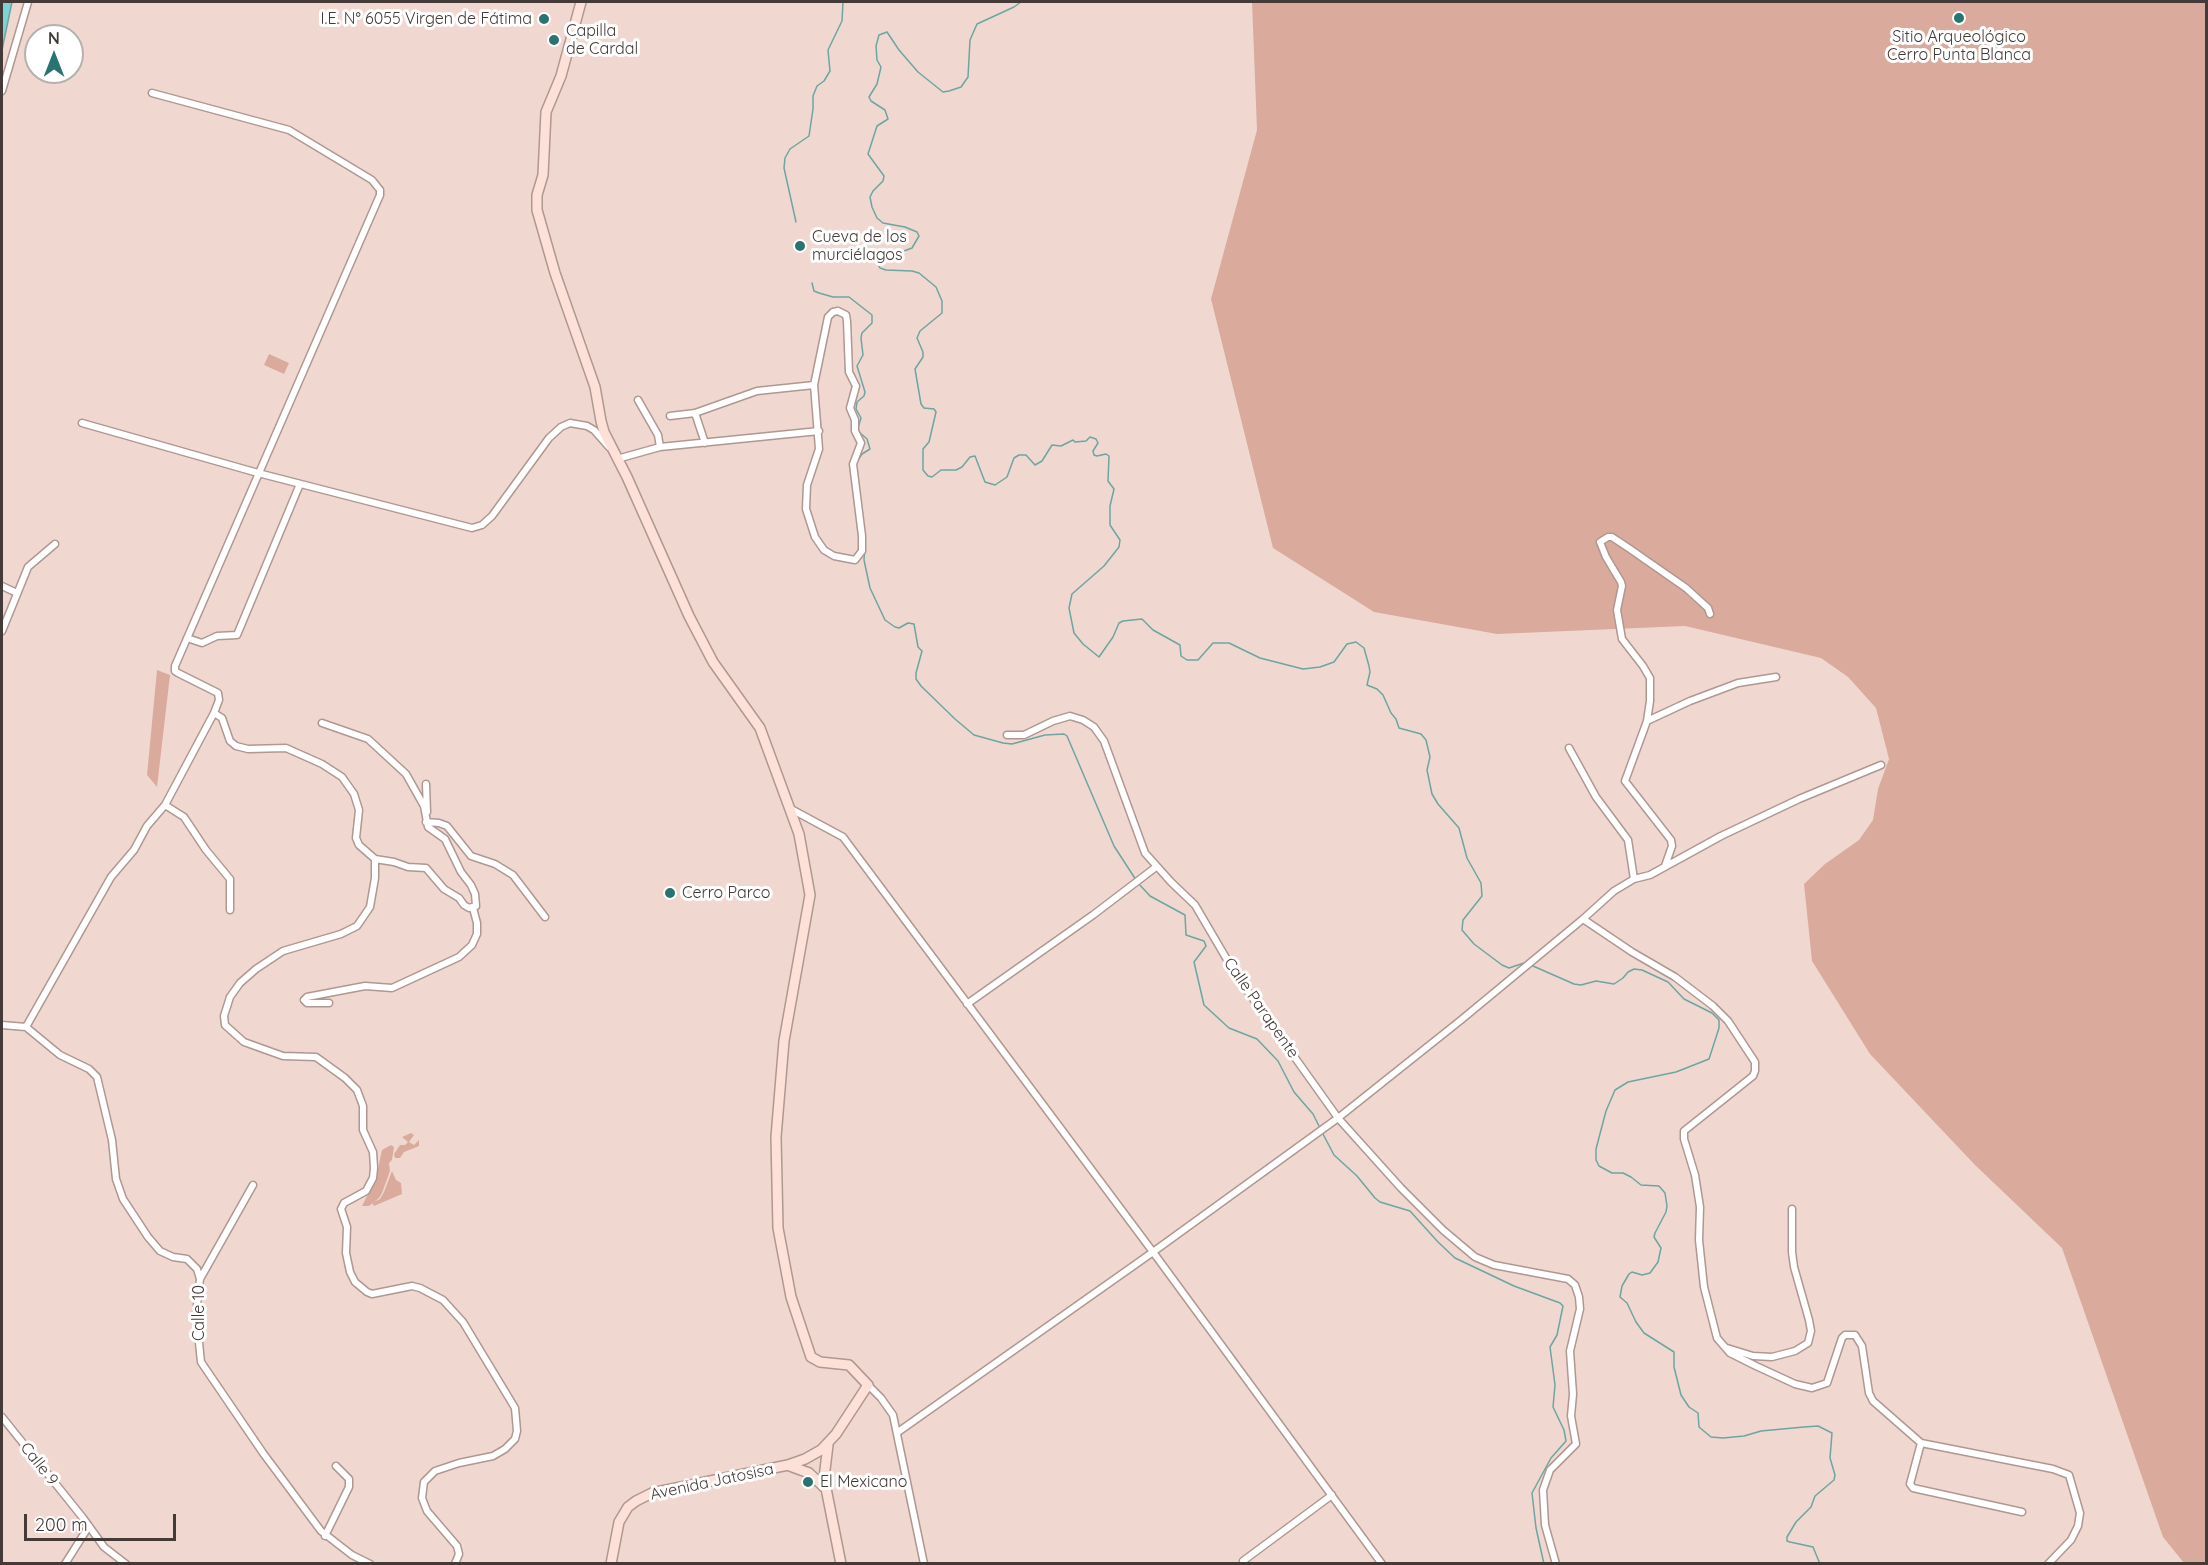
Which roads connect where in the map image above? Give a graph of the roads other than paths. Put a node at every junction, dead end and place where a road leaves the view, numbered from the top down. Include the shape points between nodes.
1 (28, 2) edge
2 (581, 2) edge
3 (2, 91) edge
4 (152, 93) dead end
5 (814, 385) junction
6 (638, 400) dead end
7 (695, 413) junction
8 (670, 416) dead end
9 (82, 423) dead end
10 (819, 431) junction
11 (705, 443) junction
12 (660, 447) junction
13 (615, 455) junction
14 (258, 473) junction
15 (300, 484) junction
16 (55, 544) dead end
17 (2, 586) edge
18 (17, 593) junction
19 (1710, 614) dead end
20 (2, 631) edge
21 (187, 638) junction
22 (1776, 677) dead end
23 (214, 713) junction
24 (1647, 721) junction
25 (322, 723) dead end
26 (1007, 735) dead end
27 (1569, 748) dead end
28 (1881, 765) dead end
29 (426, 784) dead end
30 (165, 805) junction
31 (791, 809) junction
32 (426, 813) junction
33 (426, 822) junction
34 (375, 859) junction
35 (1156, 867) junction
36 (1665, 867) junction
37 (1634, 879) junction
38 (473, 908) junction
39 (230, 910) dead end
40 (545, 917) dead end
41 (1583, 919) junction
42 (329, 1003) dead end
43 (967, 1004) junction
44 (2, 1025) edge
45 (26, 1027) junction
46 (1338, 1118) junction
47 (253, 1185) dead end
48 (1792, 1209) dead end
49 (1153, 1252) junction
50 (200, 1279) junction
51 (1724, 1347) junction
52 (868, 1385) junction
53 (2, 1417) edge
54 (898, 1432) junction
55 (1921, 1443) junction
56 (828, 1444) junction
57 (788, 1465) junction
58 (336, 1466) dead end
59 (826, 1489) junction
60 (1332, 1495) junction
61 (2022, 1512) dead end
62 (89, 1526) junction
63 (326, 1536) junction
64 (924, 1560) edge
65 (1243, 1562) dead end
66 (65, 1563) edge
67 (126, 1563) edge
68 (370, 1563) edge
69 (455, 1563) edge
70 (611, 1563) edge
71 (841, 1563) edge
72 (930, 1563) edge
73 (1382, 1563) edge
74 (1556, 1563) edge
75 (2048, 1563) edge

1 - 3 street
2 - 13 street via 561,76 546,112 537,210 595,387 601,421
4 - 14 street via 289,130 372,180 380,190
5 - 7 street via 748,393
5 - 10 street
5 - 10 street via 828,317 833,312 842,312 848,321 849,372 856,386 850,408 861,443 853,464 862,537 862,551 855,560 824,550 809,522 805,498 819,449
6 - 12 street via 658,435
7 - 8 street
7 - 11 street
9 - 14 street
10 - 11 street
11 - 12 street
12 - 13 street
13 - 15 street via 587,426 570,423 561,427 492,516 472,528
13 - 31 street via 713,662 760,728
14 - 15 street
14 - 21 street
15 - 21 street via 236,636 217,636 202,643
16 - 18 street via 28,567
17 - 18 street
18 - 20 street
19 - 24 street via 1686,588 1612,537 1600,542 1622,586 1617,610 1622,639 1650,678
21 - 23 street via 175,671 218,693
22 - 24 street via 1738,683
23 - 30 street
23 - 34 street via 222,717 236,746 286,748 342,777 359,810 356,838
24 - 36 street via 1625,781 1671,840
25 - 32 street via 368,739 406,774
26 - 35 street, Calle Parapente via 1024,735 1070,716 1094,727 1104,741 1140,843
27 - 37 street via 1596,797 1628,840
28 - 36 street via 1799,799
29 - 32 street
30 - 39 street via 184,817 231,879
30 - 45 street via 111,877
31 - 43 street via 843,837
31 - 52 street via 810,895 784,1041 776,1137 778,1228 791,1297 811,1357 820,1362 849,1365
32 - 33 street
33 - 38 street via 429,829 445,839 471,885 476,902
33 - 40 street via 447,826 471,856 513,875
34 - 38 street via 429,869 444,889
34 - 69 street via 370,907 357,926 283,951 256,969 230,997 225,1025 244,1042 283,1056 316,1057 357,1090 374,1168 366,1191 344,1203 341,1209 347,1227 350,1272 355,1282 372,1294 412,1286 444,1299 463,1322 515,1408 517,1431 505,1449 493,1456 435,1471 424,1482 422,1497 428,1511 458,1546
35 - 43 street
35 - 46 street, Calle Parapente via 1195,905 1236,975
36 - 37 street
37 - 41 street
38 - 42 street via 477,934 459,957 392,988 365,986 304,1000
41 - 46 street
41 - 51 street via 1713,1006 1755,1062 1754,1076 1684,1131 1700,1207 1704,1287 1717,1338
43 - 49 street
44 - 45 street
45 - 50 street, Calle 10 via 60,1056 89,1069 97,1077 123,1199 160,1251 187,1258
46 - 49 street
46 - 74 street, Calle Parapente via 1401,1188 1475,1257 1494,1265 1568,1279 1575,1285 1579,1317 1570,1351 1571,1416 1576,1444 1550,1470 1543,1496 1545,1525
47 - 50 street
48 - 51 street via 1792,1252 1811,1331 1808,1343 1795,1352 1772,1358
49 - 54 street
49 - 60 street
50 - 63 street, Calle 10 via 196,1314 201,1362
51 - 55 street via 1756,1366 1812,1388 1827,1383 1842,1338 1855,1335 1862,1346 1873,1401
52 - 54 street via 891,1410
52 - 56 street, Avenida Jatosisa
53 - 62 street, Calle 9
54 - 64 street
55 - 61 street via 1910,1484 1913,1488
55 - 75 street via 2053,1468 2069,1475 2080,1513 2078,1526 2071,1540
56 - 57 street, Avenida Jatosisa via 814,1455
56 - 59 street
57 - 59 street, Avenida Jatosisa via 809,1473
57 - 70 street, Avenida Jatosisa via 652,1493 636,1501 619,1522
58 - 63 street via 349,1479 350,1487
59 - 71 street
60 - 65 street
60 - 73 street
62 - 66 street
62 - 67 street, Calle 9 via 104,1547
63 - 68 street, Calle 10
64 - 72 street

